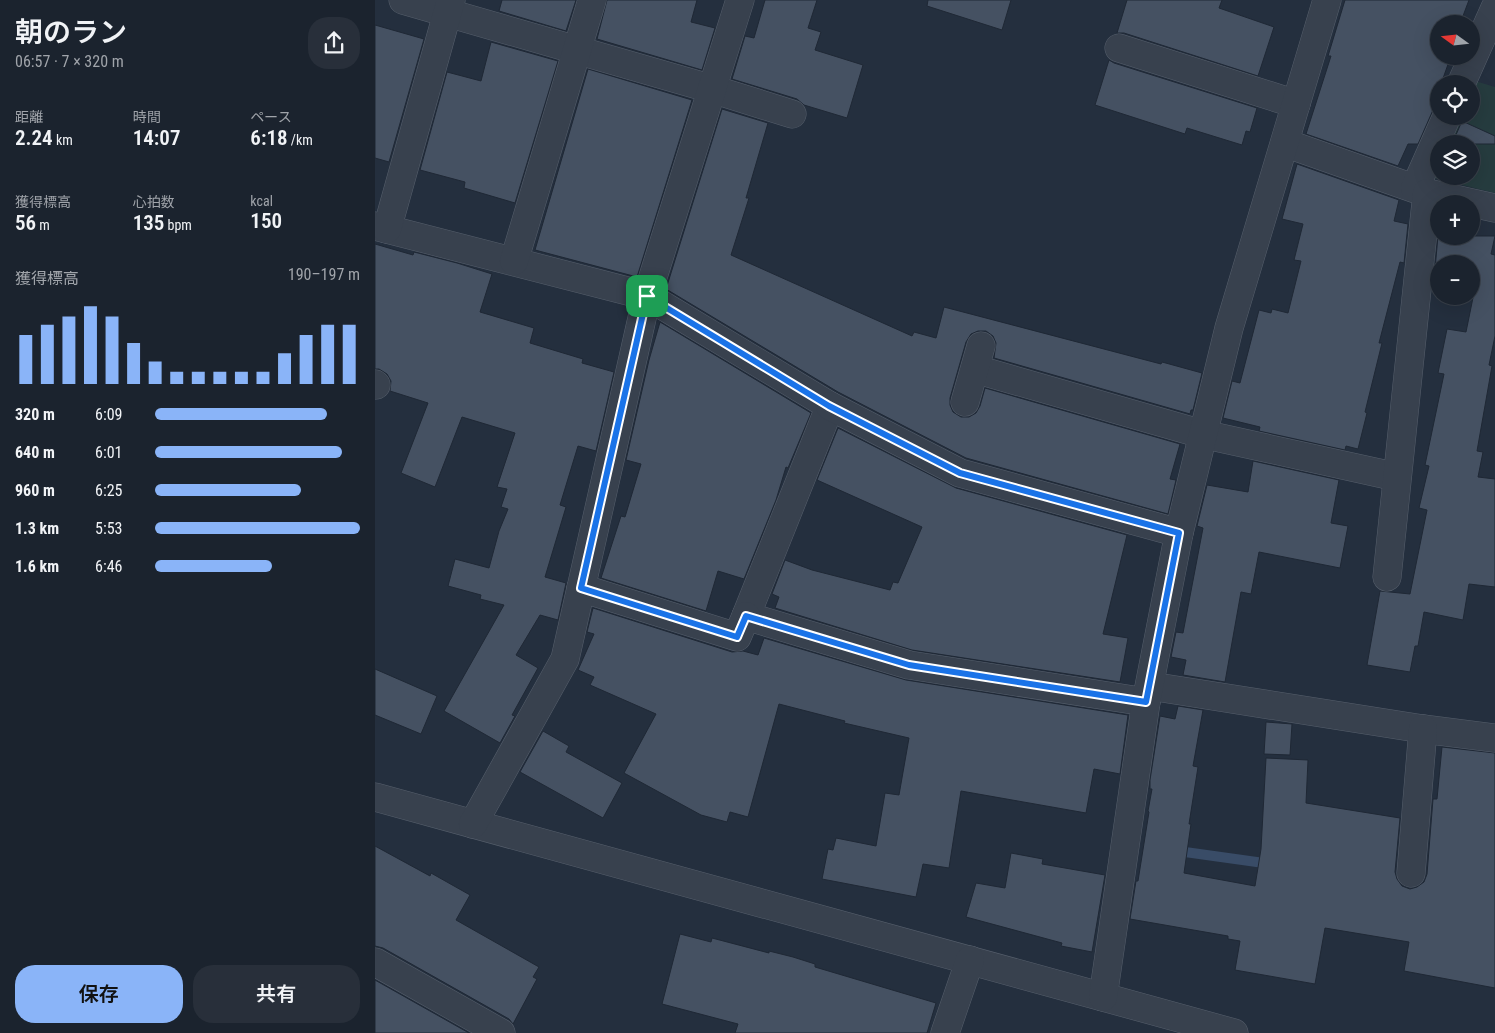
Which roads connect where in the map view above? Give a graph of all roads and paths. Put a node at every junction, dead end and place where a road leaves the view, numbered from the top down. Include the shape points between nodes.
1 (403, 0) edge
2 (592, 0) edge
3 (740, 0) edge
4 (1327, 0) edge
5 (449, 6) edge
6 (1495, 8) edge
7 (1119, 48) dead end
8 (578, 50) junction
9 (1465, 75) edge
10 (712, 89) junction
11 (1296, 104) junction
12 (792, 114) dead end
13 (1444, 125) edge
14 (1285, 143) junction
15 (1421, 191) junction
16 (1495, 208) edge
17 (381, 227) edge
18 (514, 261) junction
19 (647, 296) junction
20 (965, 402) dead end
21 (829, 406) junction
22 (1202, 434) junction
23 (1397, 477) junction
24 (1179, 533) junction
25 (1387, 577) dead end
26 (581, 588) junction
27 (746, 616) junction
28 (1148, 694) junction
29 (1423, 729) junction
30 (1495, 738) edge
31 (375, 797) edge
32 (473, 824) junction
33 (1411, 873) dead end
34 (970, 960) junction
35 (375, 962) edge
36 (1103, 996) junction
37 (501, 1033) edge
38 (945, 1033) edge
39 (1234, 1033) edge

1 - 5 street
2 - 8 street
3 - 10 street
4 - 11 street
5 - 8 street
5 - 17 street
6 - 9 street
7 - 11 street
8 - 10 street
8 - 18 street
10 - 12 street
10 - 19 street
11 - 14 street
13 - 15 street
14 - 15 street
14 - 22 street via 1229,328
15 - 16 street
15 - 23 street
17 - 18 street
18 - 19 street
19 - 21 street
19 - 26 street
20 - 22 street via 978,358
21 - 24 street via 960,473
21 - 27 street
22 - 23 street
22 - 24 street
23 - 25 street
24 - 28 street
26 - 27 street via 737,637
26 - 32 street via 565,659
27 - 28 street via 909,665
28 - 29 street
28 - 36 street
29 - 30 street
29 - 33 street
31 - 32 street
32 - 34 street
34 - 36 street
34 - 38 street
35 - 37 street
36 - 39 street

